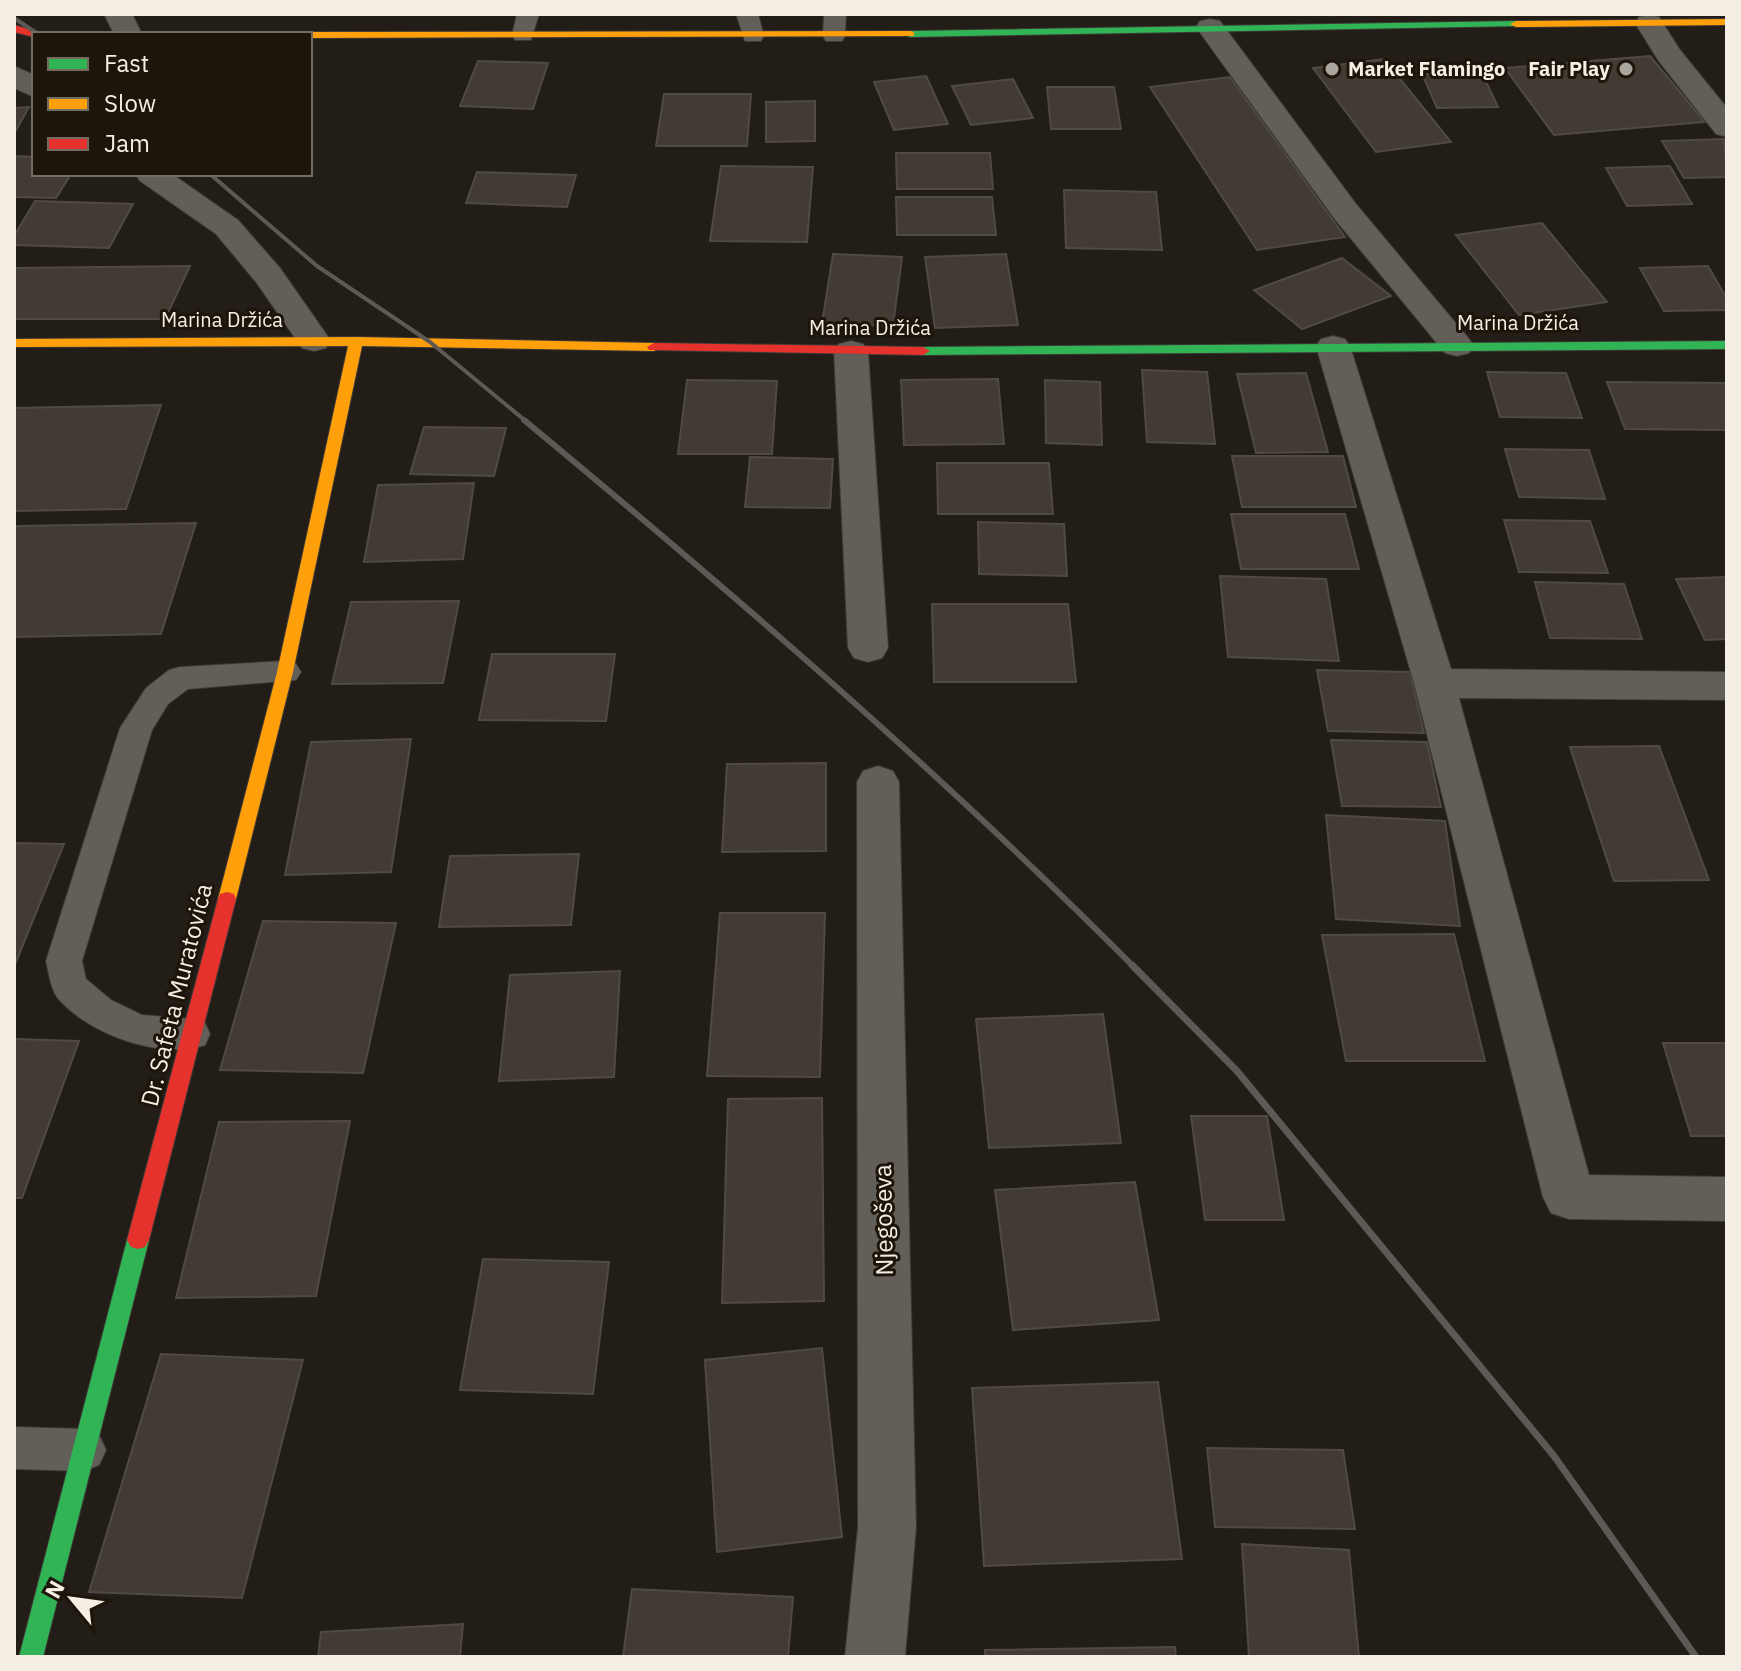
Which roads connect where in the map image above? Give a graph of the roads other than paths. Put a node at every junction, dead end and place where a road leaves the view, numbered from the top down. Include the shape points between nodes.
1 (118, 14) edge
2 (1483, 19) edge
3 (1727, 22) edge
4 (1649, 23) junction
5 (526, 25) edge
6 (750, 25) edge
7 (835, 25) edge
8 (1210, 27) junction
9 (127, 32) edge
10 (312, 35) edge
11 (14, 75) edge
12 (32, 87) edge
13 (1727, 128) edge
14 (154, 176) edge
15 (314, 341) junction
16 (356, 341) junction
17 (14, 343) edge
18 (1727, 345) edge
19 (1333, 346) junction
20 (1457, 346) junction
21 (851, 351) junction
22 (868, 648) dead end
23 (285, 672) junction
24 (1435, 683) junction
25 (1727, 686) edge
26 (878, 782) dead end
27 (192, 1034) junction
28 (1727, 1199) edge
29 (14, 1448) edge
30 (84, 1450) junction
31 (31, 1657) edge
32 (875, 1657) edge

1 - 9 street
2 - 4 street
2 - 8 street
3 - 4 street
4 - 13 street
5 - 6 street
5 - 10 street
6 - 7 street
7 - 8 street
8 - 20 street via 1345,211
11 - 12 street
14 - 15 street via 227,227
15 - 16 street, Marina Držića
15 - 17 street, Marina Držića
16 - 21 street, Marina Držića
16 - 23 street, Dr. Safeta Muratovića
18 - 20 street, Marina Držića
19 - 20 street, Marina Držića
19 - 21 street, Marina Držića
19 - 24 street
21 - 22 street
23 - 27 street, Dr. Safeta Muratovića
23 - 27 lane via 180,678 157,696 136,728 64,961 70,986 98,1011 137,1030
24 - 25 street
24 - 28 street via 1569,1197
26 - 32 street, Njegoševa via 887,1527
27 - 30 street, Dr. Safeta Muratovića
29 - 30 lane
30 - 31 street, Dr. Safeta Muratovića

